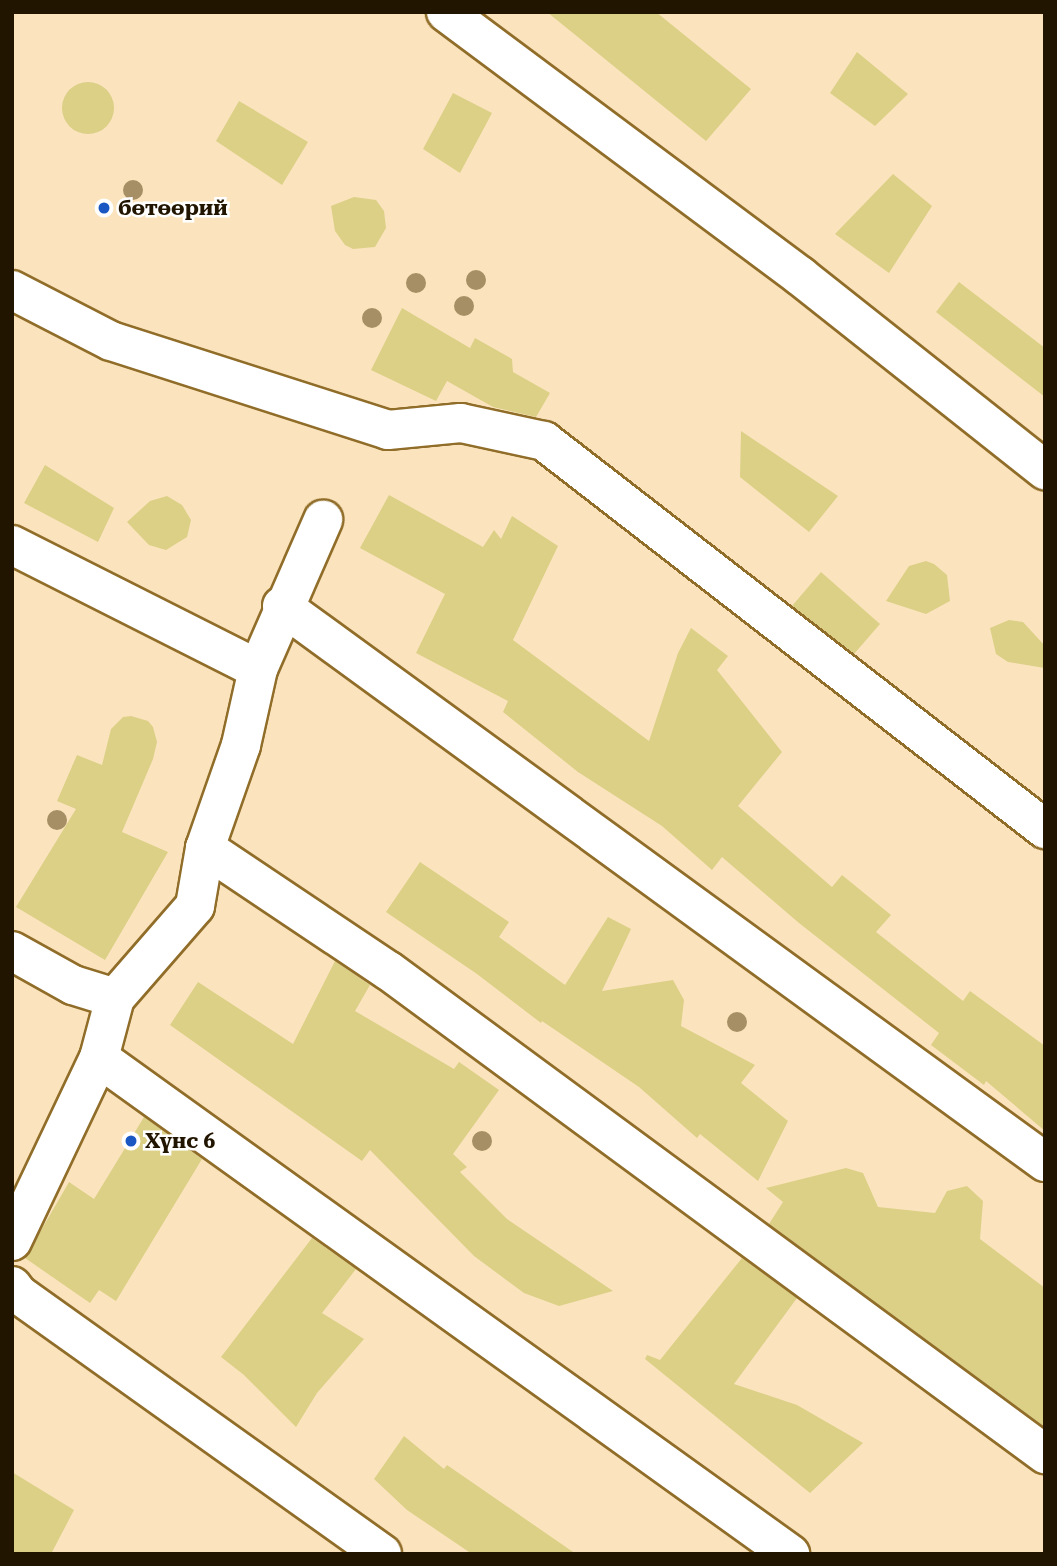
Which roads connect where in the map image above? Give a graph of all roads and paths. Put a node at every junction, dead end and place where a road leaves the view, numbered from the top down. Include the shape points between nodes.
1 (446, 12) edge
2 (12, 290) edge
3 (1045, 470) edge
4 (323, 520) dead end
5 (12, 545) edge
6 (282, 607) junction
7 (258, 669) junction
8 (1045, 830) edge
9 (205, 848) junction
10 (12, 951) edge
11 (115, 998) junction
12 (99, 1058) junction
13 (1045, 1162) edge
14 (12, 1241) edge
15 (14, 1291) edge
16 (1045, 1454) edge
17 (382, 1554) edge
18 (790, 1554) edge

1 - 3 street via 800,276
2 - 8 street via 111,341 387,430 461,423 544,440
4 - 6 street
5 - 7 street
6 - 7 street
6 - 13 street
7 - 9 street via 241,745
9 - 11 street via 195,906
9 - 16 street via 389,971
10 - 11 street via 73,985
11 - 12 street
12 - 14 street
12 - 18 street
15 - 17 street

